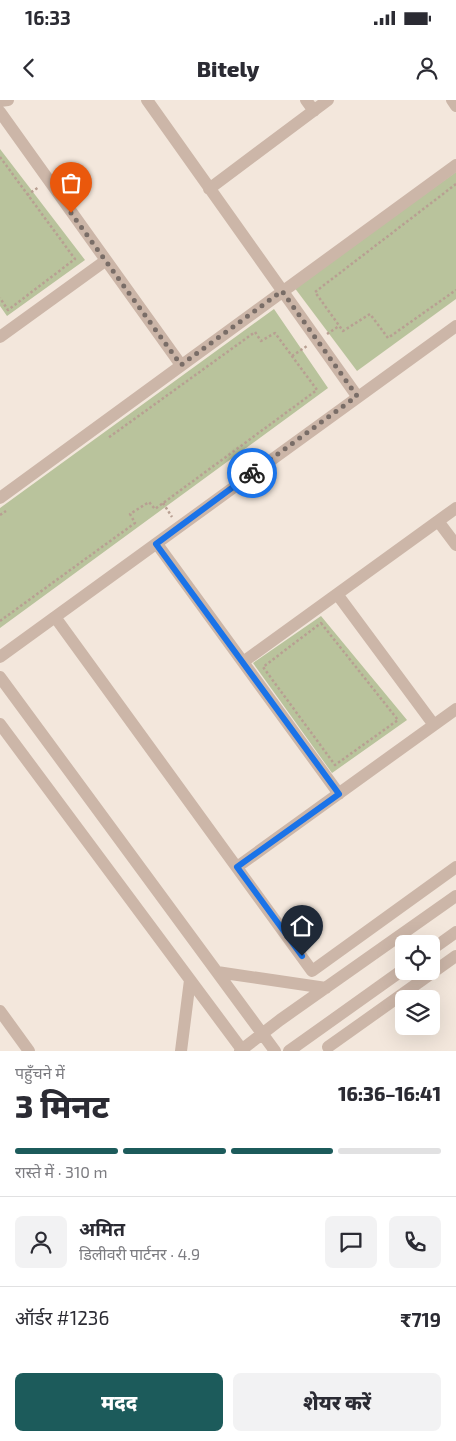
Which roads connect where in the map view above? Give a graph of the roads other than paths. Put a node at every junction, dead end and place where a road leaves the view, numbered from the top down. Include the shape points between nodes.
1 (8, 100) edge
2 (147, 100) edge
3 (306, 100) edge
4 (328, 100) edge
5 (452, 100) edge
6 (0, 101) edge
7 (456, 106) edge
8 (314, 111) junction
9 (0, 112) edge
10 (456, 164) edge
11 (209, 189) junction
12 (105, 261) junction
13 (282, 291) junction
14 (456, 326) edge
15 (0, 337) edge
16 (181, 365) junction
17 (357, 396) junction
18 (0, 498) edge
19 (456, 508) edge
20 (438, 521) junction
21 (156, 544) junction
22 (456, 545) edge
23 (337, 594) junction
24 (55, 617) junction
25 (0, 657) edge
26 (243, 662) junction
27 (0, 677) edge
28 (456, 709) edge
29 (0, 724) edge
30 (434, 726) junction
31 (339, 794) junction
32 (237, 867) junction
33 (456, 867) edge
34 (456, 896) edge
35 (456, 932) edge
36 (440, 944) edge
37 (456, 956) edge
38 (312, 970) junction
39 (217, 972) junction
40 (395, 975) edge
41 (190, 980) junction
42 (295, 983) junction
43 (326, 988) junction
44 (0, 1011) edge
45 (333, 1020) junction
46 (262, 1033) junction
47 (328, 1049) edge
48 (29, 1051) edge
49 (181, 1051) edge
50 (242, 1051) edge
51 (275, 1051) edge
52 (289, 1051) edge

1 - 6 street
2 - 11 street
3 - 8 street
4 - 8 street
5 - 7 street
8 - 11 street
9 - 12 street
10 - 13 street
11 - 13 street
12 - 15 street
12 - 16 street
13 - 16 street
13 - 17 street
14 - 17 street
16 - 18 street
17 - 21 street
19 - 20 street
20 - 22 street
20 - 23 street
21 - 24 street
21 - 26 street
23 - 26 street
23 - 30 street
24 - 25 street
24 - 32 street
26 - 31 street
27 - 39 street
28 - 30 street
29 - 41 street
30 - 31 street
31 - 32 street
32 - 38 street
33 - 38 street
34 - 43 street
35 - 36 street
37 - 47 street
38 - 42 street
39 - 42 street
39 - 46 street
40 - 45 street
41 - 49 street
41 - 50 street
42 - 43 street
43 - 46 street
44 - 48 street
45 - 47 street
45 - 52 street
46 - 50 street
46 - 51 street

